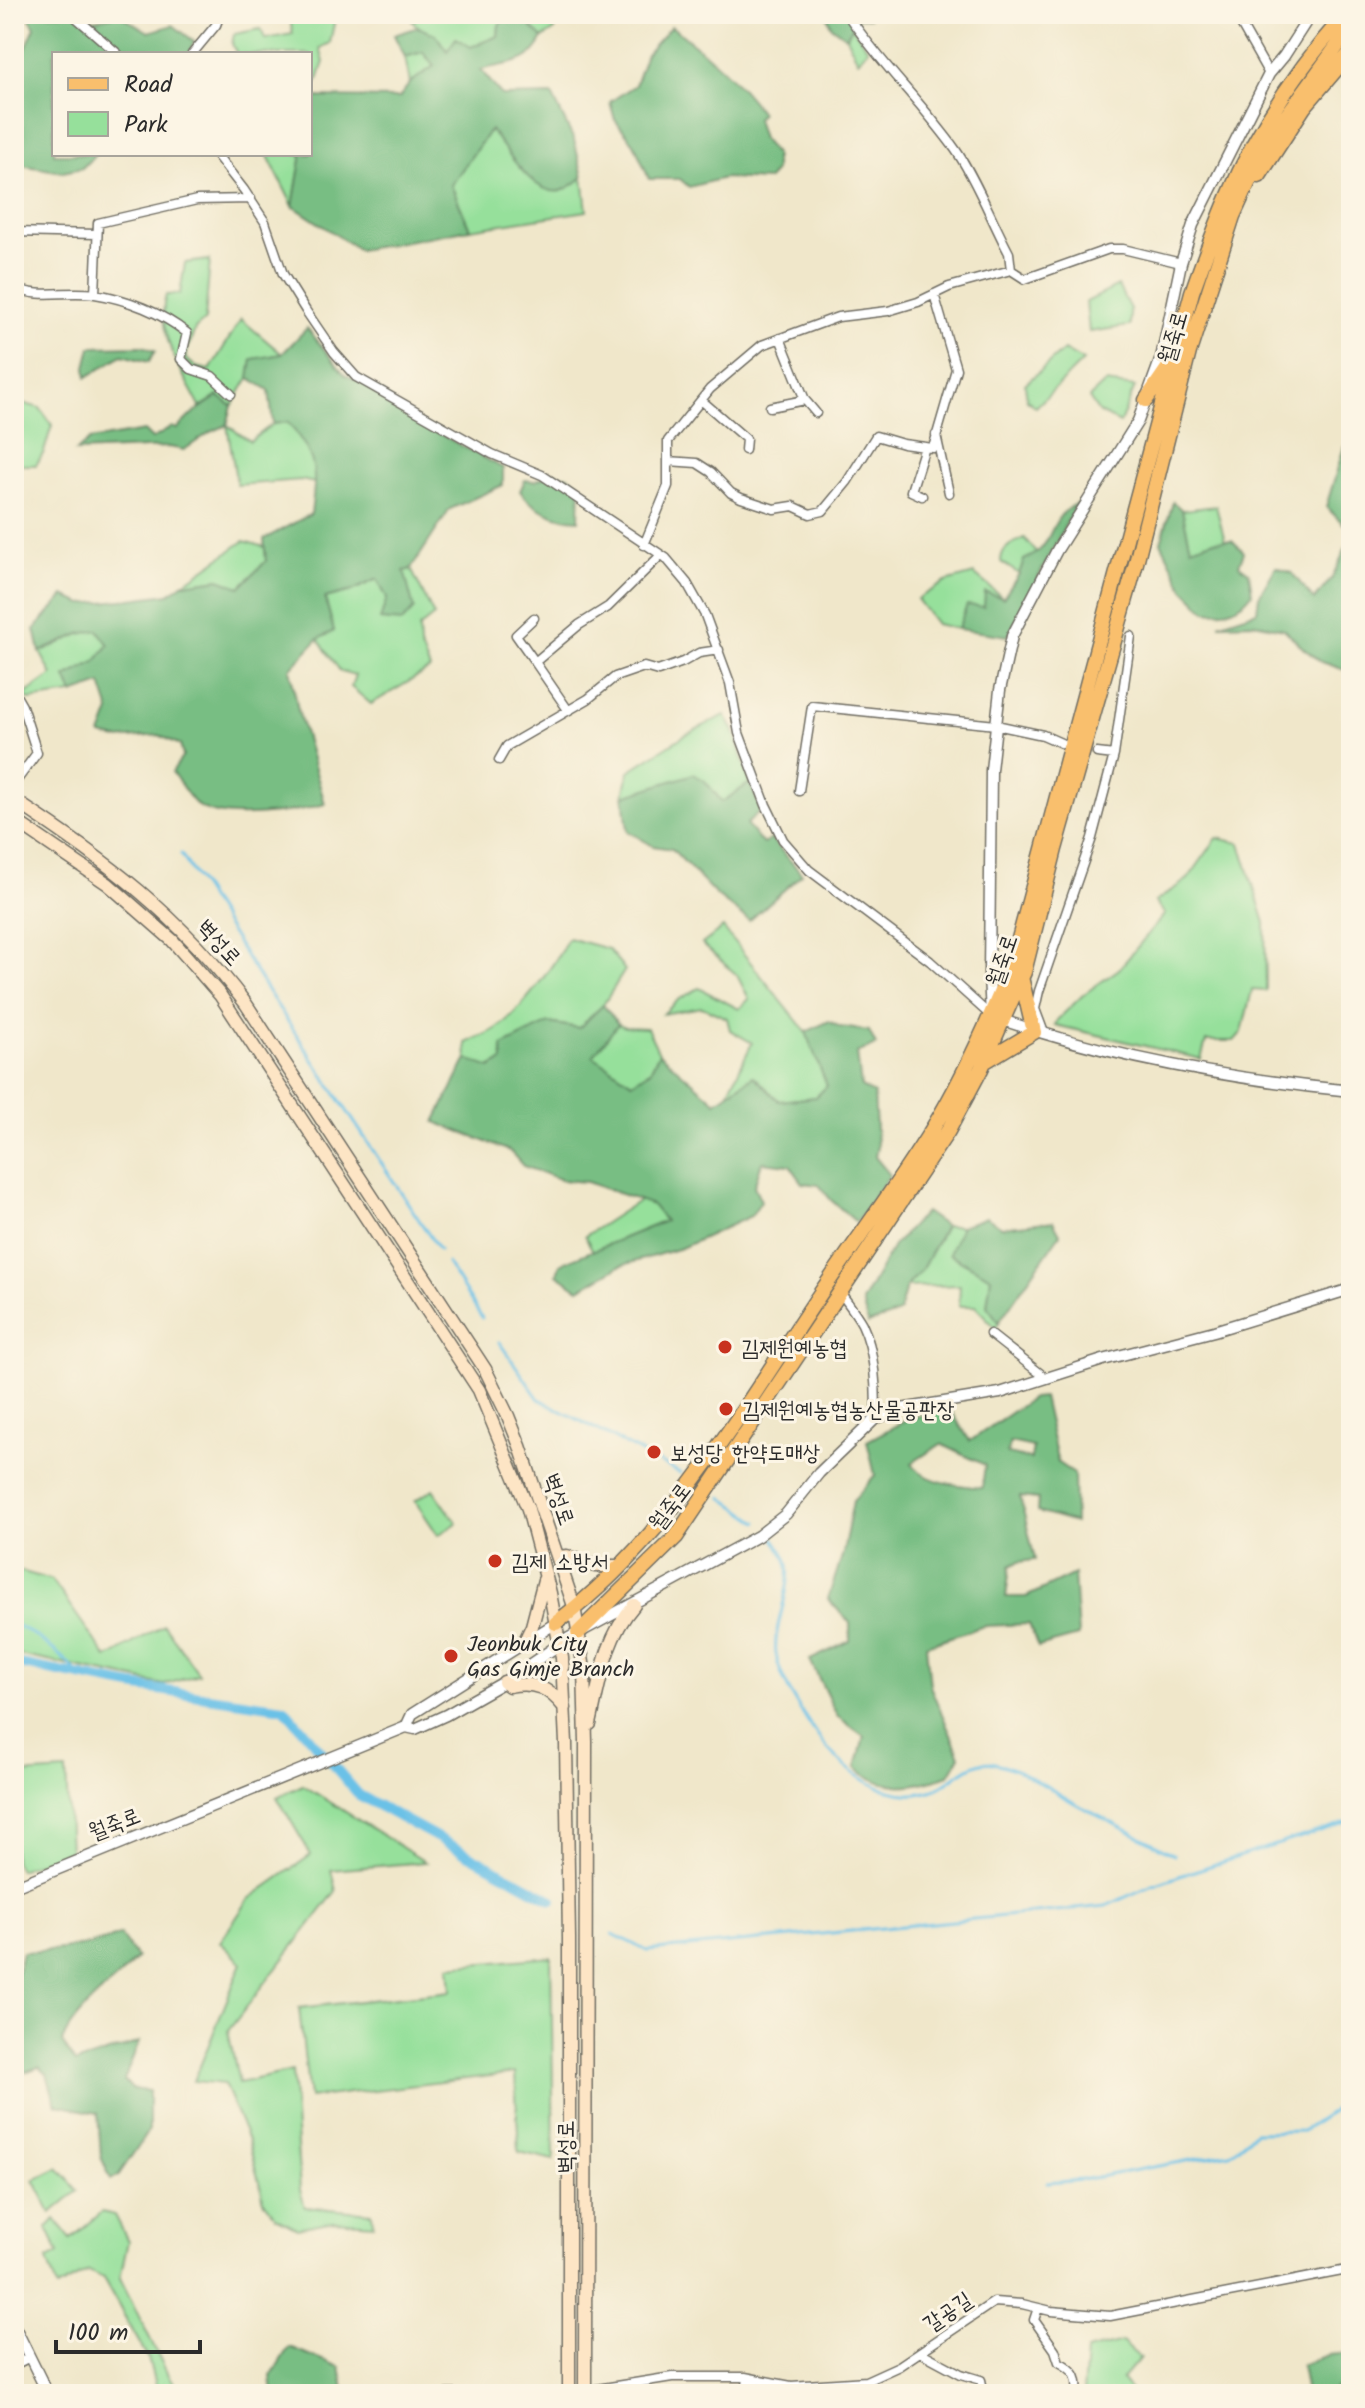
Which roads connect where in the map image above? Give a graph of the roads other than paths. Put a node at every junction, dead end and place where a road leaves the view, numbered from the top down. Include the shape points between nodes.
1 (72, 14) edge
2 (220, 14) edge
3 (847, 14) edge
4 (1235, 14) edge
5 (1311, 14) edge
6 (1346, 14) edge
7 (1351, 27) edge
8 (116, 52) edge
9 (194, 52) edge
10 (1351, 52) edge
11 (1269, 74) junction
12 (218, 156) edge
13 (251, 199) junction
14 (1233, 216) junction
15 (14, 232) edge
16 (96, 234) junction
17 (1181, 263) junction
18 (1011, 270) junction
19 (14, 288) edge
20 (95, 294) junction
21 (934, 294) junction
22 (780, 338) junction
23 (1172, 361) junction
24 (231, 394) dead end
25 (701, 400) junction
26 (805, 400) junction
27 (1146, 400) junction
28 (770, 407) dead end
29 (816, 413) dead end
30 (936, 434) junction
31 (925, 447) junction
32 (745, 450) dead end
33 (668, 461) junction
34 (949, 493) dead end
35 (922, 496) dead end
36 (644, 545) junction
37 (661, 555) junction
38 (534, 618) dead end
39 (1131, 636) dead end
40 (719, 650) junction
41 (535, 662) junction
42 (14, 692) edge
43 (568, 710) junction
44 (996, 725) junction
45 (1061, 743) dead end
46 (1097, 753) dead end
47 (1114, 755) junction
48 (499, 760) dead end
49 (14, 784) edge
50 (799, 791) dead end
51 (14, 800) edge
52 (14, 820) edge
53 (1021, 977) junction
54 (996, 1018) junction
55 (1039, 1032) junction
56 (984, 1062) junction
57 (1351, 1091) edge
58 (1351, 1289) edge
59 (840, 1292) junction
60 (990, 1334) dead end
61 (1046, 1378) junction
62 (875, 1419) junction
63 (558, 1557) junction
64 (619, 1566) junction
65 (545, 1573) junction
66 (634, 1605) junction
67 (574, 1609) junction
68 (556, 1623) junction
69 (578, 1633) junction
70 (523, 1645) junction
71 (561, 1645) junction
72 (504, 1682) junction
73 (565, 1708) junction
74 (406, 1727) junction
75 (586, 1742) junction
76 (14, 1887) edge
77 (1351, 2272) edge
78 (1038, 2308) junction
79 (14, 2325) edge
80 (920, 2352) junction
81 (30, 2357) junction
82 (14, 2365) edge
83 (748, 2378) junction
84 (585, 2392) edge
85 (48, 2394) edge
86 (447, 2394) edge
87 (463, 2394) edge
88 (568, 2394) edge
89 (746, 2394) edge
90 (984, 2394) edge
91 (1077, 2394) edge

1 - 8 street
2 - 9 street
3 - 18 street via 957,152 1009,253
4 - 11 street
5 - 11 street
6 - 23 main road, 월죽로 via 1291,83 1227,198
7 - 14 main road, 월죽로 via 1266,144
10 - 14 main road via 1304,107
11 - 17 street via 1193,225
12 - 13 street
13 - 16 street via 164,206 98,223
13 - 36 street via 283,274 356,377 492,454 542,475
14 - 53 main road, 월죽로 via 1189,352
15 - 16 street
16 - 20 street
17 - 18 street via 1109,249 1025,279
17 - 27 street via 1161,358
18 - 21 street
19 - 20 street via 28,294
20 - 24 street via 168,318 187,333 181,359
21 - 22 street via 888,311 838,317
21 - 30 street via 956,369
22 - 25 street via 762,345
22 - 26 street
23 - 27 main road
23 - 54 main road, 월죽로
25 - 32 street via 746,439
25 - 33 street via 668,441
26 - 28 street
26 - 29 street
27 - 44 street via 1012,636
30 - 31 street via 933,448
30 - 34 street
31 - 33 street via 876,436 823,511 810,514 741,498 697,463
31 - 35 street via 911,491
33 - 36 street via 668,486
36 - 37 street
37 - 40 street via 687,583
37 - 41 street via 608,607
38 - 41 street via 516,635
39 - 47 street
40 - 43 street via 658,671 644,667 615,677
40 - 54 street via 739,733 783,840 809,870
41 - 43 street
42 - 49 street via 37,753
43 - 48 street via 507,746
44 - 45 street
44 - 50 street via 812,706
44 - 54 street via 989,974
46 - 47 street
47 - 55 street via 1092,838 1039,991
51 - 63 main road, 벽성로 via 89,849 162,909 217,965 246,1004 485,1369 508,1416
52 - 65 main road, 벽성로 via 108,884 172,940 220,995 479,1390 528,1509
53 - 54 main road, 월죽로
53 - 55 main road
54 - 55 street
54 - 56 main road, 월죽로
54 - 64 main road, 월죽로 via 933,1128 729,1434 667,1517
55 - 56 main road
55 - 57 street via 1226,1075
56 - 59 main road, 월죽로 via 948,1131
58 - 61 street
59 - 62 street via 862,1325 868,1345 877,1394
59 - 69 main road, 월죽로 via 676,1537
60 - 61 street
61 - 62 street
62 - 66 street via 775,1525
63 - 64 main road
63 - 67 main road, 벽성로
64 - 67 main road, 월죽로
65 - 68 main road, 벽성로
65 - 70 main road
66 - 69 street
66 - 75 main road via 612,1635
67 - 68 main road, 월죽로
67 - 69 main road, 벽성로
68 - 70 street, 월죽로
68 - 71 main road, 벽성로
69 - 71 street, 월죽로
69 - 75 main road, 벽성로
70 - 74 street, 월죽로 via 412,1714
71 - 72 street, 월죽로
71 - 73 main road, 벽성로
72 - 73 main road via 544,1688
72 - 74 street, 월죽로 via 436,1720
73 - 88 main road, 벽성로
74 - 76 street, 월죽로
75 - 84 main road, 벽성로
77 - 78 street, 갈공길 via 1110,2316
78 - 80 street, 갈공길 via 994,2302
78 - 91 street via 1034,2320 1059,2362 1074,2370
79 - 81 street
80 - 83 street, 갈공길 via 866,2381 791,2386
80 - 90 street via 981,2380
81 - 82 street
81 - 85 street
83 - 84 street, 갈공길 via 672,2377
83 - 89 street
84 - 88 street, 갈공길
86 - 87 street

